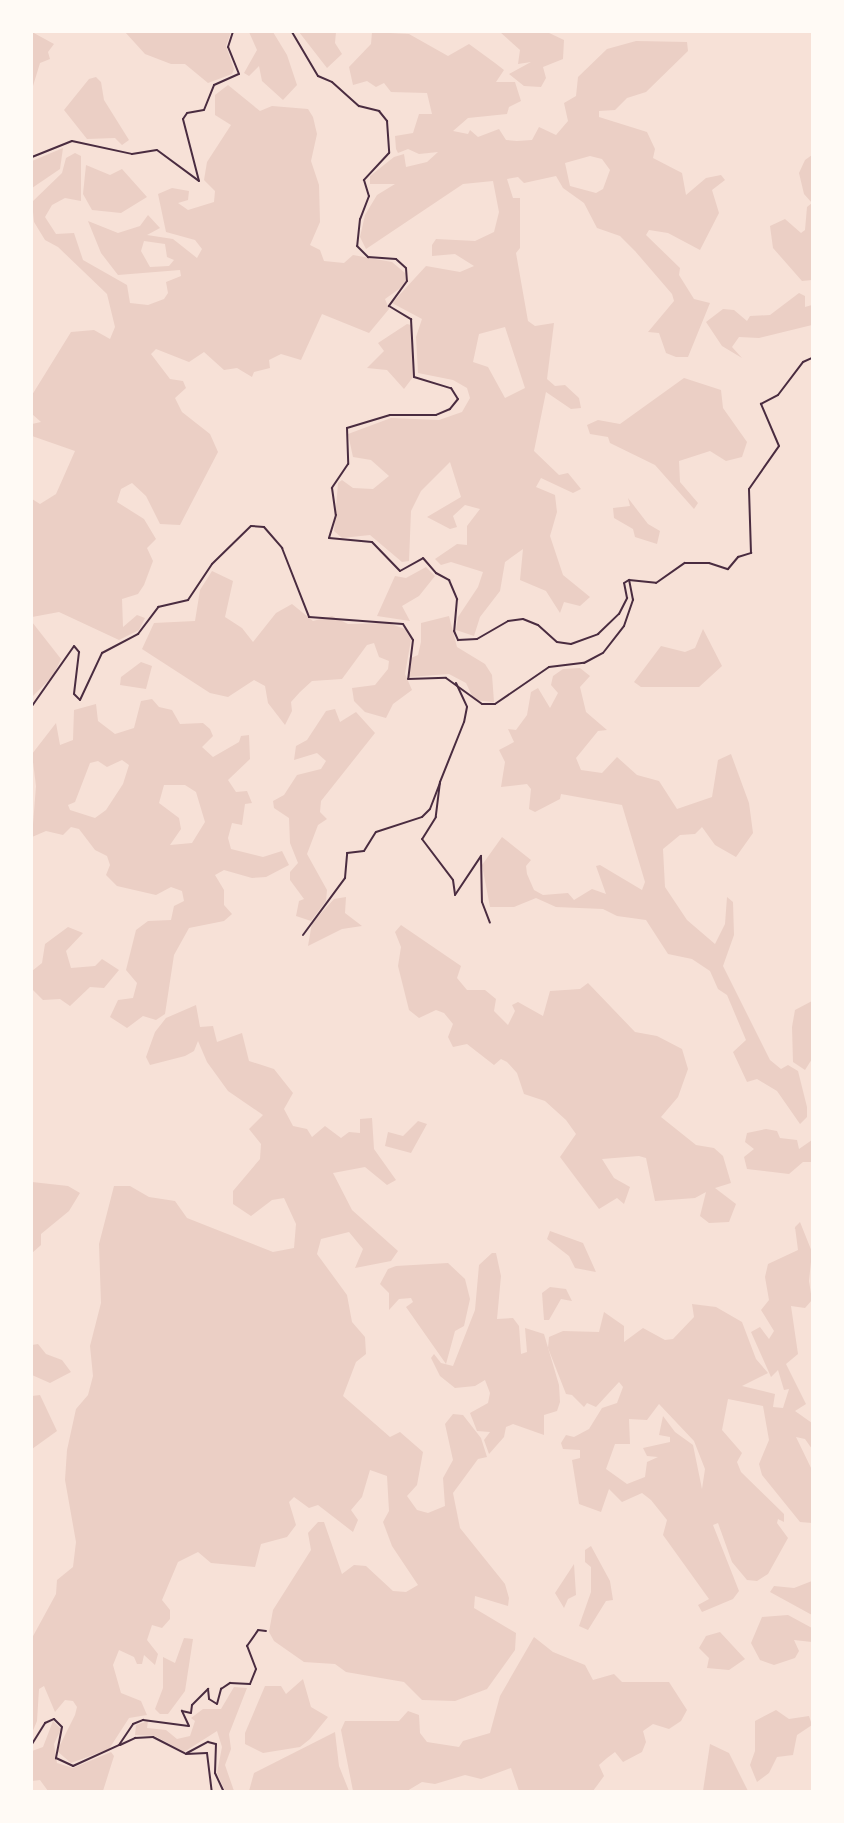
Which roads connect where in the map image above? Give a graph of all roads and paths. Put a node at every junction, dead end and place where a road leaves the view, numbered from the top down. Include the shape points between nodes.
1 (233, 32) edge
2 (292, 32) edge
3 (32, 157) edge
4 (813, 358) edge
5 (629, 580) junction
6 (456, 682) junction
7 (32, 706) edge
8 (440, 782) junction
9 (490, 923) dead end
10 (303, 935) dead end
11 (266, 1631) dead end
12 (32, 1744) edge
13 (119, 1745) junction
14 (186, 1754) junction
15 (212, 1791) edge
16 (224, 1791) edge

1 - 3 street via 228,47 239,74 214,85 201,112 184,116 199,181 157,150 132,154 72,141
2 - 5 street via 318,76 359,106 379,111 387,121 388,158 364,180 369,196 357,246 368,257 396,259 406,268 407,281 389,306 411,319 414,377 451,388 458,399 436,415 390,415 347,428 349,456 346,471 332,488 336,515 329,538 372,542 400,571 423,558 449,580 457,599 454,631 461,640 477,639 508,621 523,619 561,644 591,638 623,609 624,583
4 - 5 street via 803,362 778,395 761,404 779,446 749,489 751,553 738,557 728,569 685,563 656,583
5 - 6 street via 633,600 624,626 597,657 549,667 489,705 476,703
6 - 7 street via 439,677 418,682 408,679 413,640 411,631 398,622 309,617 282,548 264,527 251,526 212,564 188,600 158,607 138,634 102,653 80,700 74,694 79,648 74,646
6 - 8 street via 467,707
8 - 9 street via 436,817 423,841 453,880 455,895 481,856 482,902
8 - 10 street via 422,817 376,832 364,851 347,853 345,878
11 - 13 street via 254,1634 247,1646 256,1669 250,1684 230,1682 221,1689 217,1704 209,1699 208,1689 192,1705 191,1713 182,1711 189,1726 149,1718 132,1724
12 - 13 street via 45,1723 54,1719 62,1727 55,1753 68,1765 97,1758
13 - 14 street via 153,1737
14 - 15 street via 209,1754
14 - 16 street via 208,1742 216,1744 215,1773

